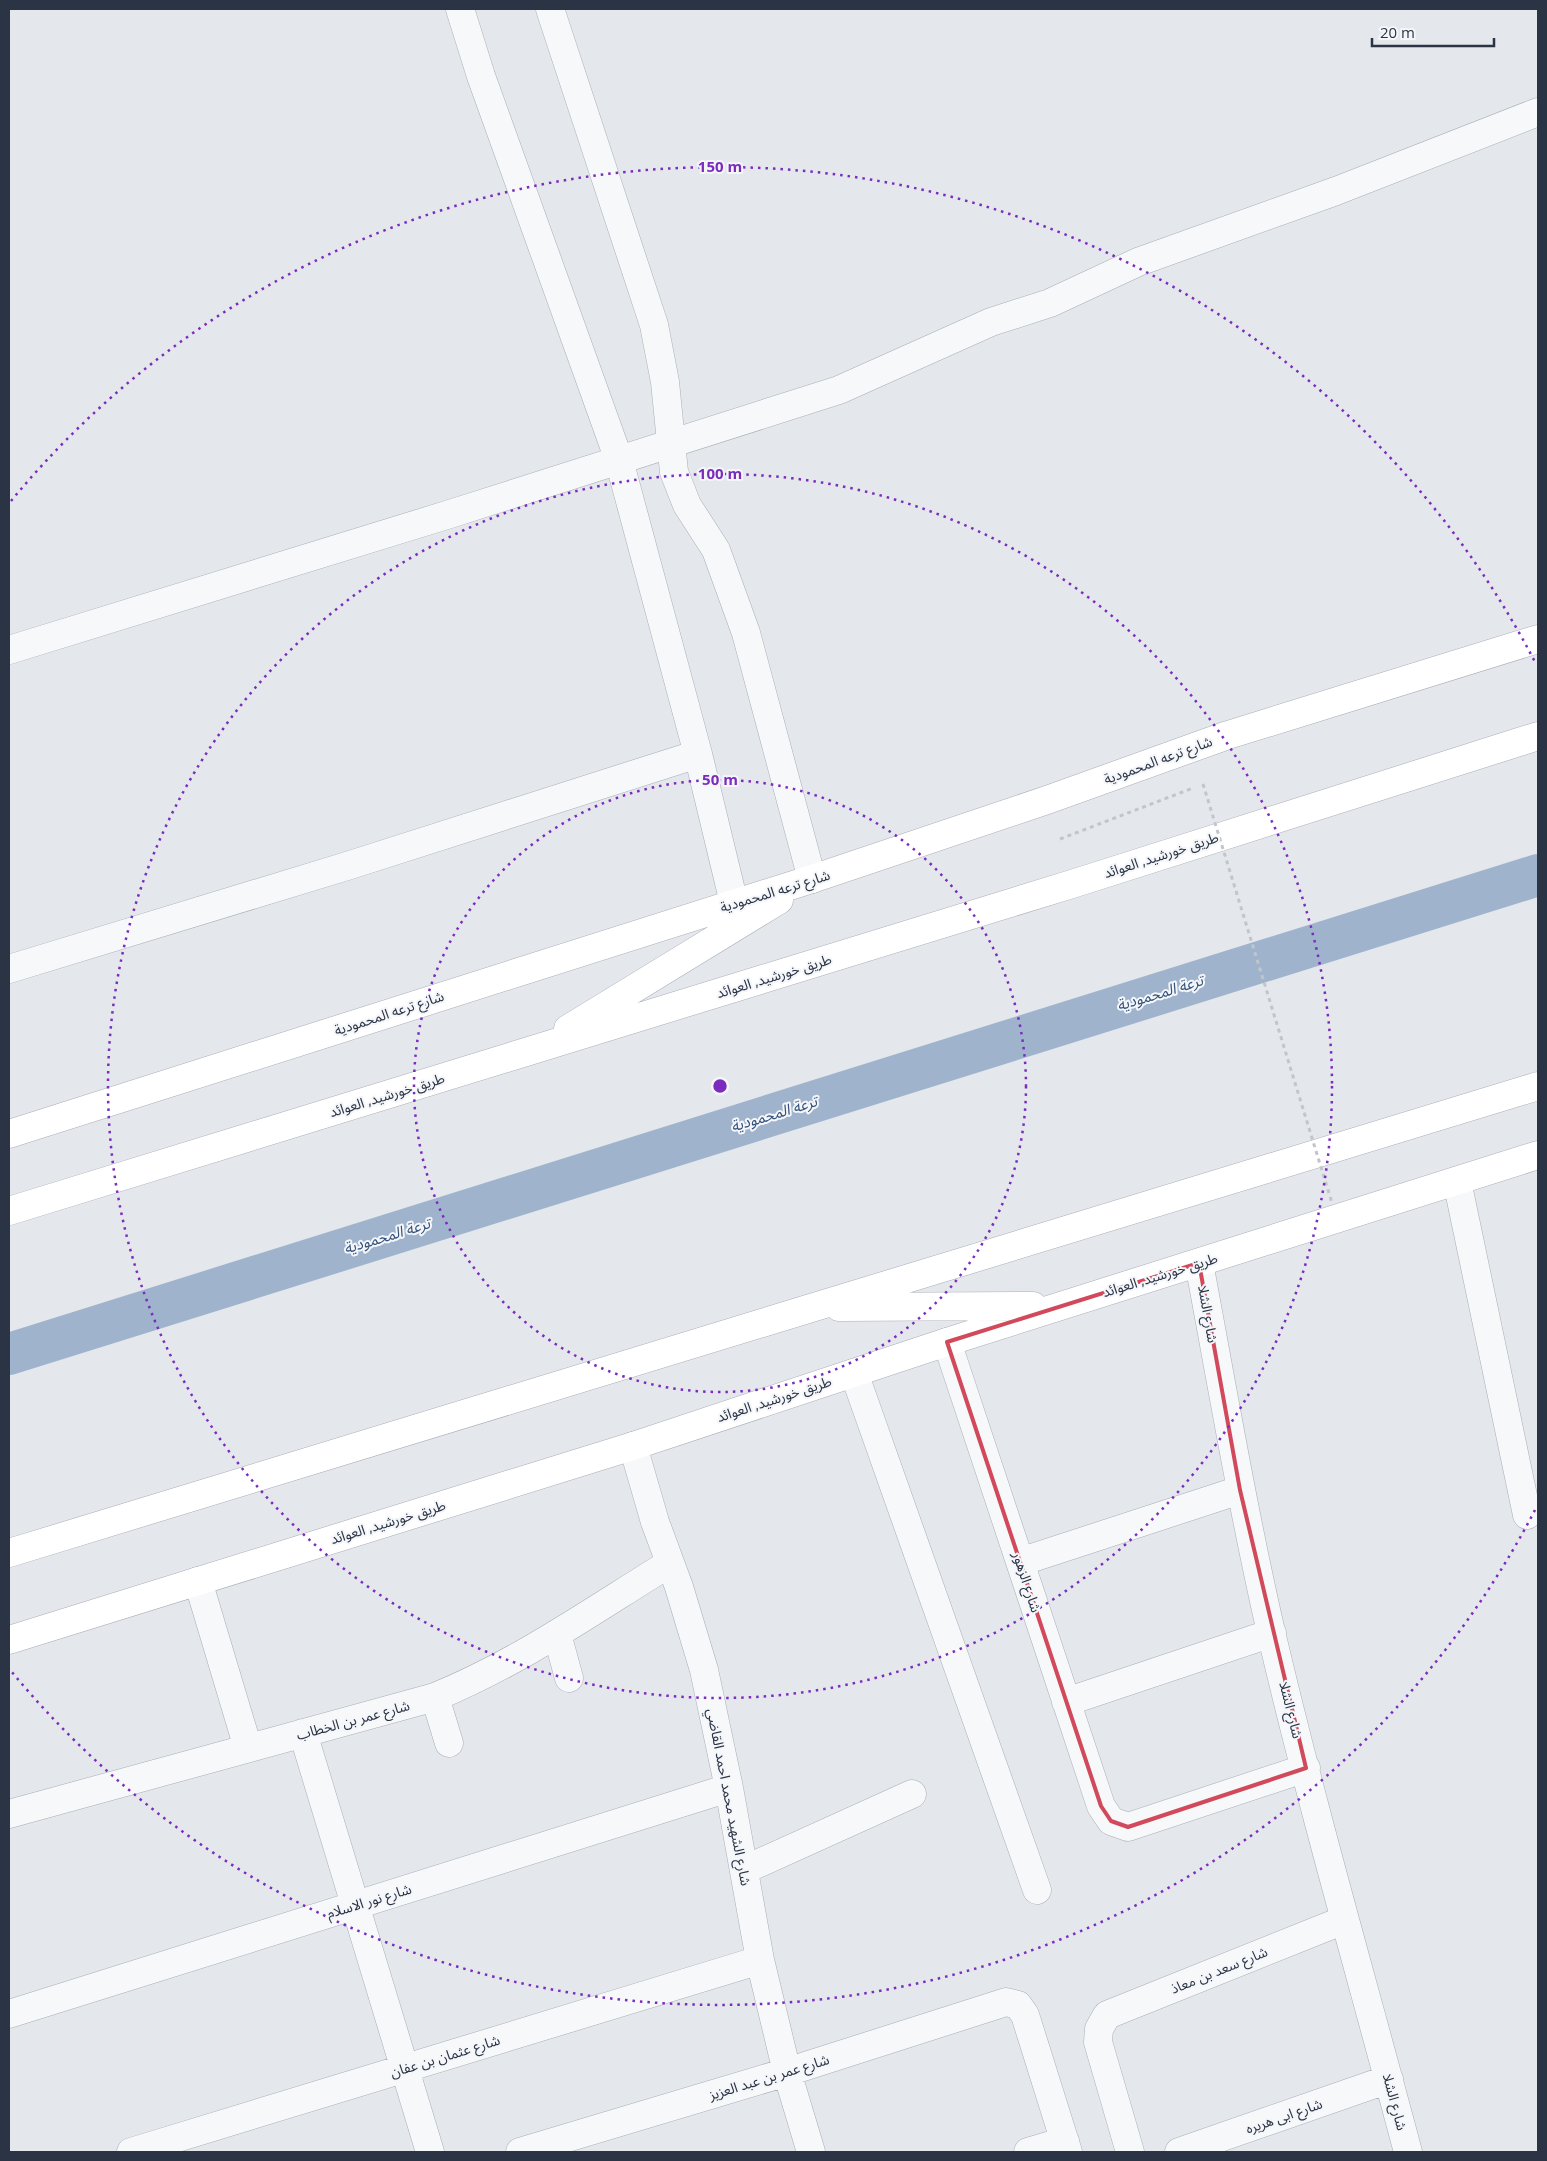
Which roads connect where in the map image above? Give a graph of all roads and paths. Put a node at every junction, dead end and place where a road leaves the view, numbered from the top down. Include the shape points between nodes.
1 (460, 9) edge
2 (550, 9) edge
3 (1538, 112) edge
4 (671, 442) junction
5 (619, 460) junction
6 (1538, 639) edge
7 (9, 650) edge
8 (1538, 736) edge
9 (698, 754) junction
10 (1047, 800) junction
11 (1060, 839) junction
12 (812, 880) junction
13 (1072, 884) junction
14 (734, 903) junction
15 (9, 969) edge
16 (533, 1050) junction
17 (1538, 1086) edge
18 (9, 1134) edge
19 (1538, 1155) edge
20 (1457, 1181) junction
21 (1332, 1203) dead end
22 (9, 1211) edge
23 (1199, 1263) junction
24 (1063, 1306) junction
25 (810, 1308) junction
26 (947, 1342) junction
27 (854, 1373) junction
28 (633, 1446) junction
29 (1240, 1490) junction
30 (1527, 1515) dead end
31 (9, 1553) edge
32 (1020, 1562) junction
33 (670, 1563) junction
34 (198, 1582) junction
35 (1272, 1633) junction
36 (557, 1634) junction
37 (9, 1640) edge
38 (569, 1678) dead end
39 (435, 1698) junction
40 (1066, 1702) junction
41 (303, 1733) junction
42 (449, 1743) dead end
43 (248, 1748) junction
44 (1306, 1768) junction
45 (729, 1788) junction
46 (912, 1794) dead end
47 (9, 1814) edge
48 (744, 1870) junction
49 (1037, 1890) dead end
50 (354, 1906) junction
51 (1344, 1920) junction
52 (760, 1960) junction
53 (9, 2014) edge
54 (404, 2069) junction
55 (787, 2072) junction
56 (1389, 2080) junction
57 (1067, 2146) edge
58 (131, 2152) edge
59 (430, 2152) edge
60 (520, 2152) edge
61 (811, 2152) edge
62 (1028, 2152) edge
63 (1130, 2152) edge
64 (1179, 2152) edge
65 (1408, 2152) edge

1 - 5 street
2 - 4 street via 654,325 665,382
3 - 4 street via 1336,191 1138,262 1050,303 991,322 839,390
4 - 5 street
4 - 12 street via 674,472 687,505 716,550 746,633
5 - 7 street
5 - 9 street
6 - 10 main road, شارع ترعه المحمودية via 1228,735
8 - 13 main road, طريق خورشيد, العوائد
9 - 14 street
9 - 15 street
10 - 11 path
10 - 12 main road, شارع ترعه المحمودية
11 - 13 path
11 - 21 path, bridge via 1202,784
12 - 14 main road, شارع ترعه المحمودية
12 - 16 main road
13 - 16 main road, طريق خورشيد, العوائد
14 - 18 main road, شارع ترعه المحمودية
16 - 22 main road, طريق خورشيد, العوائد
17 - 25 main road
19 - 20 main road, طريق خورشيد, العوائد
20 - 23 main road, طريق خورشيد, العوائد
20 - 30 street
23 - 24 main road, طريق خورشيد, العوائد
23 - 29 street, شارع الشلا
24 - 25 main road
24 - 26 main road, طريق خورشيد, العوائد
25 - 31 main road
26 - 27 main road, طريق خورشيد, العوائد
26 - 32 street, شارع الزهور
27 - 28 main road, طريق خورشيد, العوائد
27 - 49 street
28 - 33 street, شارع الشهيد محمد احمد القاضي
28 - 34 main road, طريق خورشيد, العوائد
29 - 32 street
29 - 35 street, شارع الشلا
32 - 40 street, شارع الزهور
33 - 36 street, شارع عمر بن الخطاب
33 - 45 street, شارع الشهيد محمد احمد القاضي via 704,1670
34 - 37 main road, طريق خورشيد, العوائد
34 - 43 street
35 - 40 street
35 - 44 street, شارع الشلا
36 - 38 street
36 - 39 street, شارع عمر بن الخطاب via 481,1679
39 - 41 street, شارع عمر بن الخطاب
39 - 42 street
40 - 44 street, شارع الزهور via 1101,1806 1111,1821 1128,1827
41 - 43 street, شارع عمر بن الخطاب
41 - 50 street
43 - 47 street, شارع عمر بن الخطاب
44 - 51 street, شارع الشلا
45 - 48 street, شارع الشهيد محمد احمد القاضي
45 - 50 street, شارع نور الاسلام
46 - 48 street
48 - 52 street, شارع الشهيد محمد احمد القاضي
50 - 53 street, شارع نور الاسلام
50 - 54 street
51 - 56 street, شارع الشلا
51 - 63 street, شارع سعد بن معاذ via 1107,2015 1099,2028 1098,2042
52 - 54 street, شارع عثمان بن عفان
52 - 55 street, شارع الشهيد محمد احمد القاضي
54 - 58 street, شارع عثمان بن عفان
54 - 59 street
55 - 57 street, شارع عمر بن عبد العزيز via 1006,2002 1018,2006 1025,2015
55 - 60 street, شارع عمر بن عبد العزيز
55 - 61 street, شارع الشهيد محمد احمد القاضي
56 - 64 street, شارع ابى هريره
56 - 65 street, شارع الشلا
57 - 62 street

